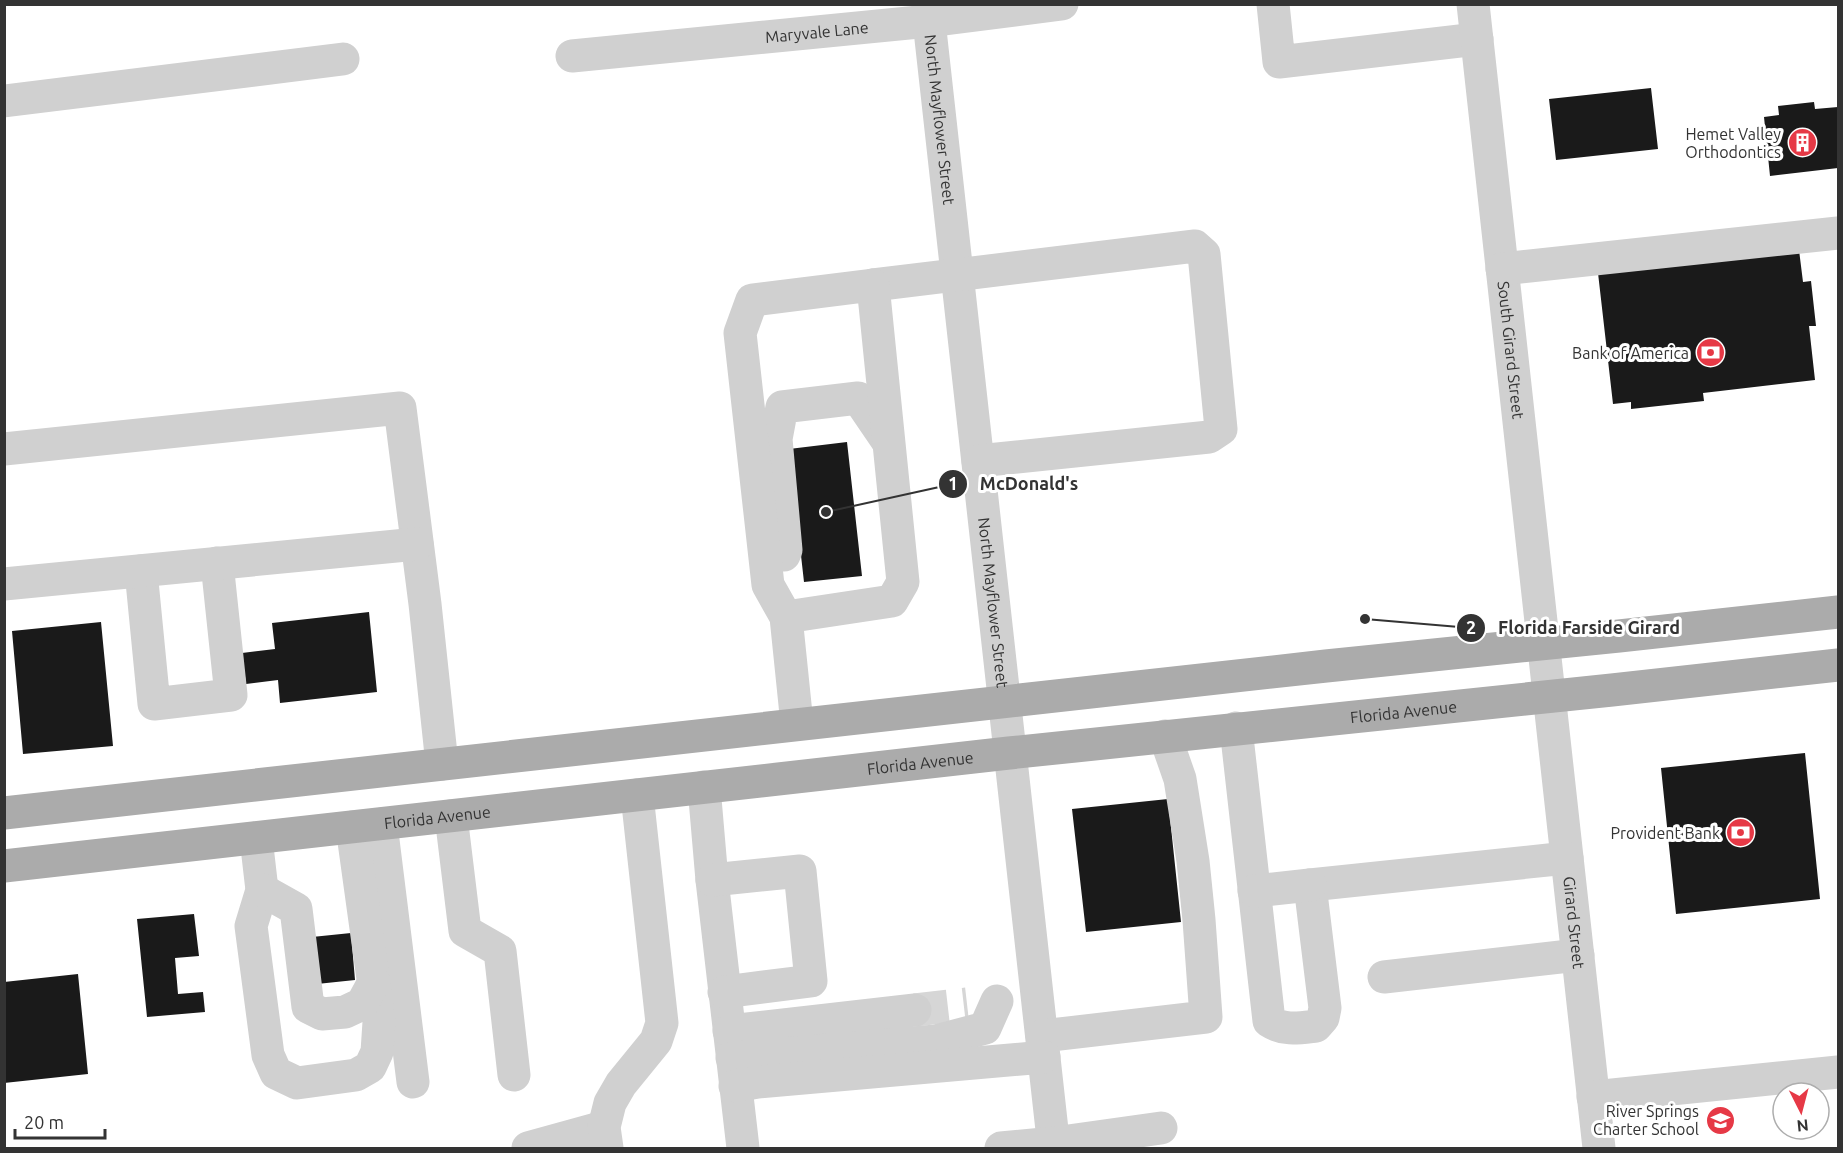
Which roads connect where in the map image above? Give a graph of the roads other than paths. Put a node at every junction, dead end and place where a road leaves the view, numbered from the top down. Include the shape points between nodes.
1 (1062, 4) edge
2 (1273, 4) edge
3 (1473, 4) edge
4 (929, 21) junction
5 (1477, 39) junction
6 (572, 56) dead end
7 (344, 59) dead end
8 (4, 101) edge
9 (1839, 233) edge
10 (1502, 269) junction
11 (958, 276) junction
12 (873, 285) junction
13 (889, 443) junction
14 (4, 449) edge
15 (978, 461) junction
16 (417, 544) junction
17 (217, 563) junction
18 (141, 571) junction
19 (4, 584) edge
20 (768, 585) junction
21 (1839, 612) edge
22 (786, 617) junction
23 (1543, 645) junction
24 (1839, 664) edge
25 (1548, 695) junction
26 (1004, 701) junction
27 (797, 724) junction
28 (1236, 728) junction
29 (1165, 736) junction
30 (1009, 753) junction
31 (442, 764) junction
32 (704, 787) junction
33 (637, 795) junction
34 (4, 813) edge
35 (451, 816) junction
36 (367, 825) junction
37 (256, 838) junction
38 (1567, 858) junction
39 (4, 866) edge
40 (712, 880) junction
41 (1310, 885) junction
42 (262, 890) junction
43 (1254, 891) junction
44 (1578, 955) junction
45 (1384, 977) dead end
46 (374, 982) junction
47 (724, 992) junction
48 (1038, 997) junction
49 (915, 1010) tunnel mouth
50 (1043, 1046) junction
51 (732, 1058) junction
52 (1839, 1072) edge
53 (514, 1075) dead end
54 (413, 1082) dead end
55 (1593, 1097) junction
56 (1161, 1128) dead end
57 (606, 1138) edge
58 (544, 1146) edge
59 (1054, 1146) edge
60 (743, 1149) edge
61 (1001, 1149) edge
62 (1599, 1149) edge

1 - 4 street, Maryvale Lane
2 - 5 street via 1280,62
3 - 5 street, South Girard Street
4 - 6 street, Maryvale Lane
4 - 11 street, North Mayflower Street
5 - 10 street, South Girard Street
7 - 8 street
9 - 10 street
10 - 23 street, South Girard Street
11 - 12 street
11 - 15 street, North Mayflower Street
11 - 15 street via 1195,246 1204,254 1221,429 1209,437
12 - 13 street
12 - 20 street via 752,300 740,333
13 - 20 street via 858,398 782,407 776,439 786,550
13 - 22 street via 903,582 892,601
14 - 16 street via 400,408
15 - 26 street, North Mayflower Street
16 - 17 street
16 - 31 street
17 - 18 street
17 - 18 street via 231,695 154,704
18 - 19 street
20 - 22 street
21 - 23 main road
22 - 27 street
23 - 25 street, South Girard Street
23 - 26 main road
24 - 25 main road, Florida Avenue
25 - 28 main road, Florida Avenue
25 - 38 street, Girard Street
26 - 27 main road
26 - 30 street, North Mayflower Street
27 - 31 main road
28 - 29 main road, Florida Avenue
28 - 43 street
29 - 30 main road, Florida Avenue
29 - 50 street via 1180,779 1192,861 1206,1017 1140,1025
30 - 32 main road, Florida Avenue
30 - 48 street, North Mayflower Street
31 - 34 main road
32 - 33 main road, Florida Avenue
32 - 40 street
33 - 35 main road, Florida Avenue
33 - 57 street via 662,1023 656,1041 610,1103
35 - 36 main road, Florida Avenue
35 - 53 street via 465,931 500,951
36 - 37 main road, Florida Avenue
36 - 46 street
36 - 54 street
37 - 39 main road, Florida Avenue
37 - 42 street
38 - 41 street
38 - 44 street, Girard Street
40 - 47 street
40 - 47 street via 800,871 811,981
41 - 43 street
41 - 43 street via 1325,1008 1316,1026 1294,1029 1269,1021
42 - 46 street via 296,909 309,1007 322,1014 345,1012 362,1004
42 - 46 street via 251,926 268,1055 276,1073 297,1083 356,1075 370,1067 377,1052 379,1022
44 - 45 street
44 - 55 street, Girard Street
47 - 51 street
48 - 50 street, North Mayflower Street
48 - 51 street via 982,1003 985,1028 936,1041
49 - 51 street
50 - 51 street via 758,1082
50 - 59 street, North Mayflower Street
51 - 60 street
52 - 55 street
55 - 62 street, Girard Street
56 - 59 street
57 - 58 street
59 - 61 street

